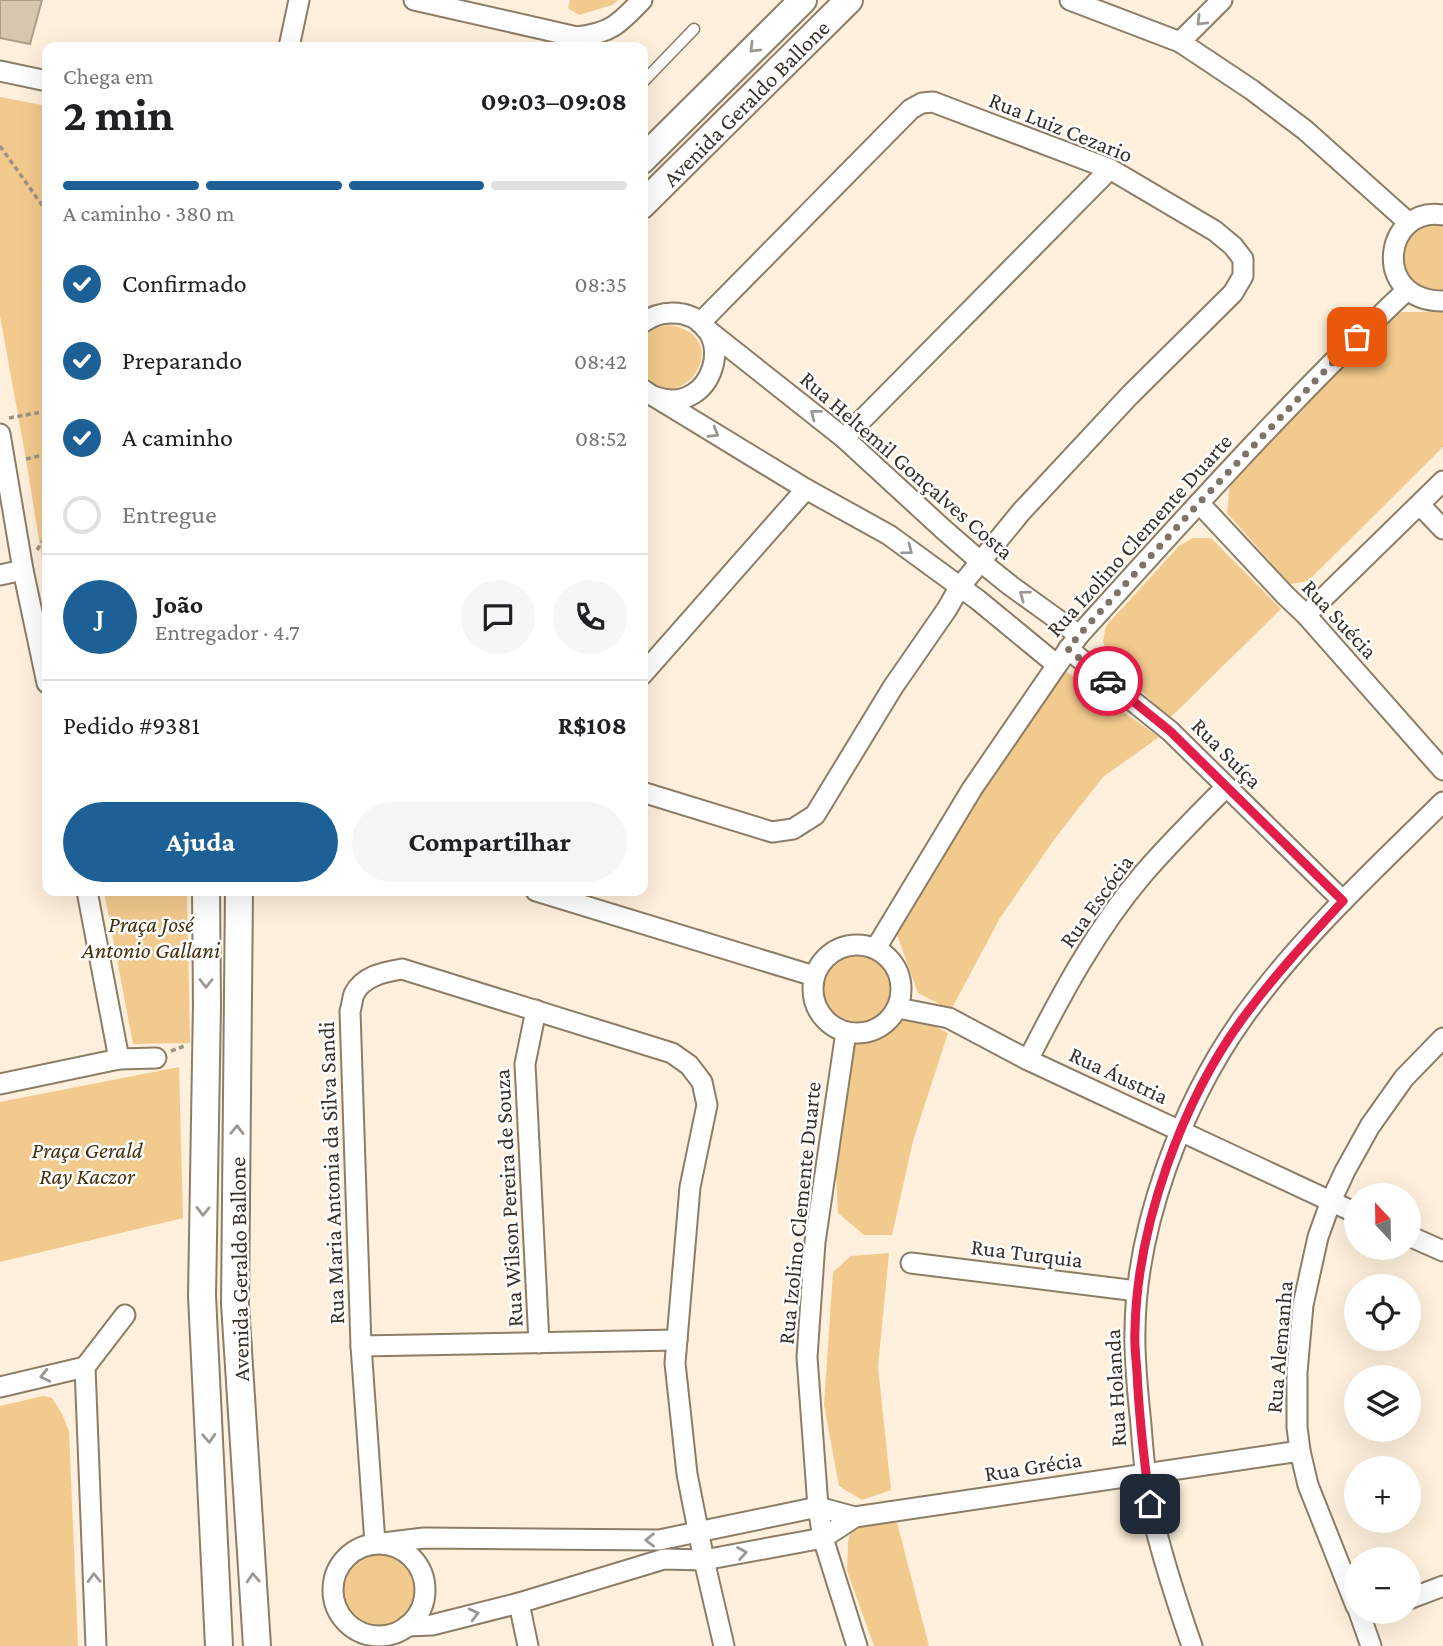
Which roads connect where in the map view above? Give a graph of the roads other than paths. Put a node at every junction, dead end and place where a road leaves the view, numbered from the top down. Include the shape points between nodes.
1 (299, 0) edge
2 (414, 0) edge
3 (642, 0) edge
4 (803, 0) edge
5 (849, 0) edge
6 (1070, 0) edge
7 (1223, 0) edge
8 (694, 29) dead end
9 (290, 42) edge
10 (1180, 42) junction
11 (0, 71) edge
12 (648, 77) edge
13 (42, 81) edge
14 (648, 154) edge
15 (1110, 169) junction
16 (648, 199) edge
17 (1443, 215) edge
18 (1409, 223) junction
19 (1407, 290) junction
20 (1443, 301) edge
21 (648, 319) edge
22 (703, 325) junction
23 (649, 393) edge
24 (0, 434) edge
25 (844, 438) junction
26 (1443, 481) edge
27 (806, 489) junction
28 (1199, 503) junction
29 (1420, 505) junction
30 (1443, 529) edge
31 (981, 562) junction
32 (23, 570) junction
33 (0, 575) edge
34 (959, 588) junction
35 (1306, 615) junction
36 (1068, 650) junction
37 (42, 659) edge
38 (648, 668) edge
39 (1443, 770) edge
40 (1226, 787) junction
41 (648, 794) edge
42 (1443, 802) edge
43 (89, 896) edge
44 (206, 896) edge
45 (239, 896) edge
46 (552, 896) edge
47 (1343, 901) junction
48 (876, 948) junction
49 (814, 976) junction
50 (898, 1008) junction
51 (536, 1010) junction
52 (846, 1032) junction
53 (1443, 1038) edge
54 (156, 1058) road end
55 (119, 1059) junction
56 (1028, 1060) junction
57 (0, 1084) edge
58 (1181, 1131) junction
59 (1331, 1201) junction
60 (1344, 1207) edge
61 (1421, 1241) edge
62 (1443, 1251) edge
63 (911, 1263) dead end
64 (1137, 1291) junction
65 (125, 1315) dead end
66 (677, 1340) junction
67 (539, 1343) junction
68 (361, 1346) junction
69 (85, 1367) junction
70 (0, 1387) edge
71 (1300, 1451) junction
72 (1146, 1473) junction
73 (818, 1507) junction
74 (855, 1517) junction
75 (699, 1532) junction
76 (823, 1538) junction
77 (379, 1543) junction
78 (704, 1560) junction
79 (1344, 1568) edge
80 (1443, 1586) edge
81 (1421, 1594) edge
82 (519, 1603) junction
83 (1366, 1624) edge
84 (407, 1626) junction
85 (382, 1641) edge
86 (96, 1646) edge
87 (219, 1646) edge
88 (257, 1646) edge
89 (528, 1646) edge
90 (724, 1646) edge
91 (857, 1646) edge
92 (1192, 1646) edge
93 (1371, 1646) edge

1 - 9 street
2 - 3 street via 577,37 614,26
4 -> 14 street, Avenida Geraldo Ballone
5 - 16 street, Avenida Geraldo Ballone
6 - 10 street
7 -> 10 street
8 - 12 lane
10 - 18 street via 1305,130
11 - 13 street
15 - 22 street, Rua Luiz Cezario via 933,102 922,103 911,109
15 - 25 street
15 - 31 street, Rua Luiz Cezario via 1215,231 1243,259 1243,276 1233,293 1021,512
17 - 18 street via 1422,216
18 - 19 street via 1392,257 1399,281
19 - 20 street via 1418,298
19 - 28 street, Rua Izolino Clemente Duarte
21 - 22 street via 671,312
22 - 23 street via 715,355 707,382 684,398 669,400
25 -> 22 street, Rua Heltemil Gonçalves Costa
23 -> 27 street
24 - 32 street
25 - 31 street, Rua Heltemil Gonçalves Costa
26 - 29 street
27 -> 34 street via 889,535
27 - 38 street
28 - 35 street, Rua Suécia
28 - 36 street, Rua Izolino Clemente Duarte
29 - 30 street
29 - 35 street
31 - 34 street, Rua Luiz Cezario
36 -> 31 street, Rua Heltemil Gonçalves Costa via 1011,586
32 - 33 street
32 - 37 street
34 - 36 street
34 - 41 street, Rua Luiz Cezario via 815,815 793,829 772,832
35 - 39 street, Rua Suécia
36 - 40 street, Rua Suíça via 1170,731
36 - 48 street, Rua Izolino Clemente Duarte via 972,789
40 - 47 street, Rua Suíça
40 - 56 street, Rua Escócia via 1143,874 1100,932
42 - 47 street, Rua Holanda
43 - 55 street
44 -> 87 street, Avenida Geraldo Ballone via 202,1296
88 -> 45 street, Avenida Geraldo Ballone via 235,1304
46 - 49 street
47 - 58 street, Rua Holanda via 1241,1020
48 - 49 street via 862,944 832,952
48 - 50 street via 897,967 902,980
49 - 52 street via 818,1010 825,1020
50 - 52 street via 879,1028
50 - 56 street, Rua Áustria via 949,1018
51 - 66 street, Rua Maria Antonia da Silva Sandi via 672,1053 702,1082 707,1105 690,1186
51 - 67 street, Rua Wilson Pereira de Souza via 525,1063
51 - 68 street, Rua Maria Antonia da Silva Sandi via 402,969 366,980 354,994 350,1011
52 - 73 street, Rua Izolino Clemente Duarte via 815,1242 807,1356
53 - 59 street, Rua Alemanha via 1404,1077 1370,1126
54 - 55 street
55 - 57 street
56 - 58 street, Rua Áustria
58 - 59 street, Rua Áustria
58 - 64 street, Rua Holanda via 1147,1233
59 - 60 street, Rua Áustria
59 - 71 street, Rua Alemanha via 1303,1305 1297,1372
61 - 62 street
63 - 64 street, Rua Turquia
64 - 72 street, Rua Holanda via 1138,1395
65 - 69 street
66 - 67 street
66 - 75 street, Rua Maria Antonia da Silva Sandi via 675,1363 687,1474
67 - 68 street
68 - 77 street, Rua Maria Antonia da Silva Sandi
69 -> 70 street
86 -> 69 street
71 - 72 street, Rua Grécia
71 - 79 street, Rua Alemanha via 1308,1485
72 - 74 street, Rua Grécia
72 - 92 street, Rua Holanda via 1173,1592
73 - 74 street, Rua Grécia
73 - 75 street
73 - 76 street, Rua Izolino Clemente Duarte
74 - 76 street, Rua Grécia
75 -> 77 street via 659,1540 424,1538
75 - 78 street, Rua Maria Antonia da Silva Sandi
78 -> 76 street
76 - 91 street, Rua Izolino Clemente Duarte
77 - 84 street via 401,1548 415,1560 424,1577 419,1613
77 - 85 street via 348,1555 339,1566 332,1593 343,1620
78 - 82 street via 664,1559
78 - 90 street, Rua Maria Antonia da Silva Sandi
80 - 81 street
84 -> 82 street via 432,1625
82 - 89 street
83 - 93 street, Rua Alemanha
84 - 85 street

